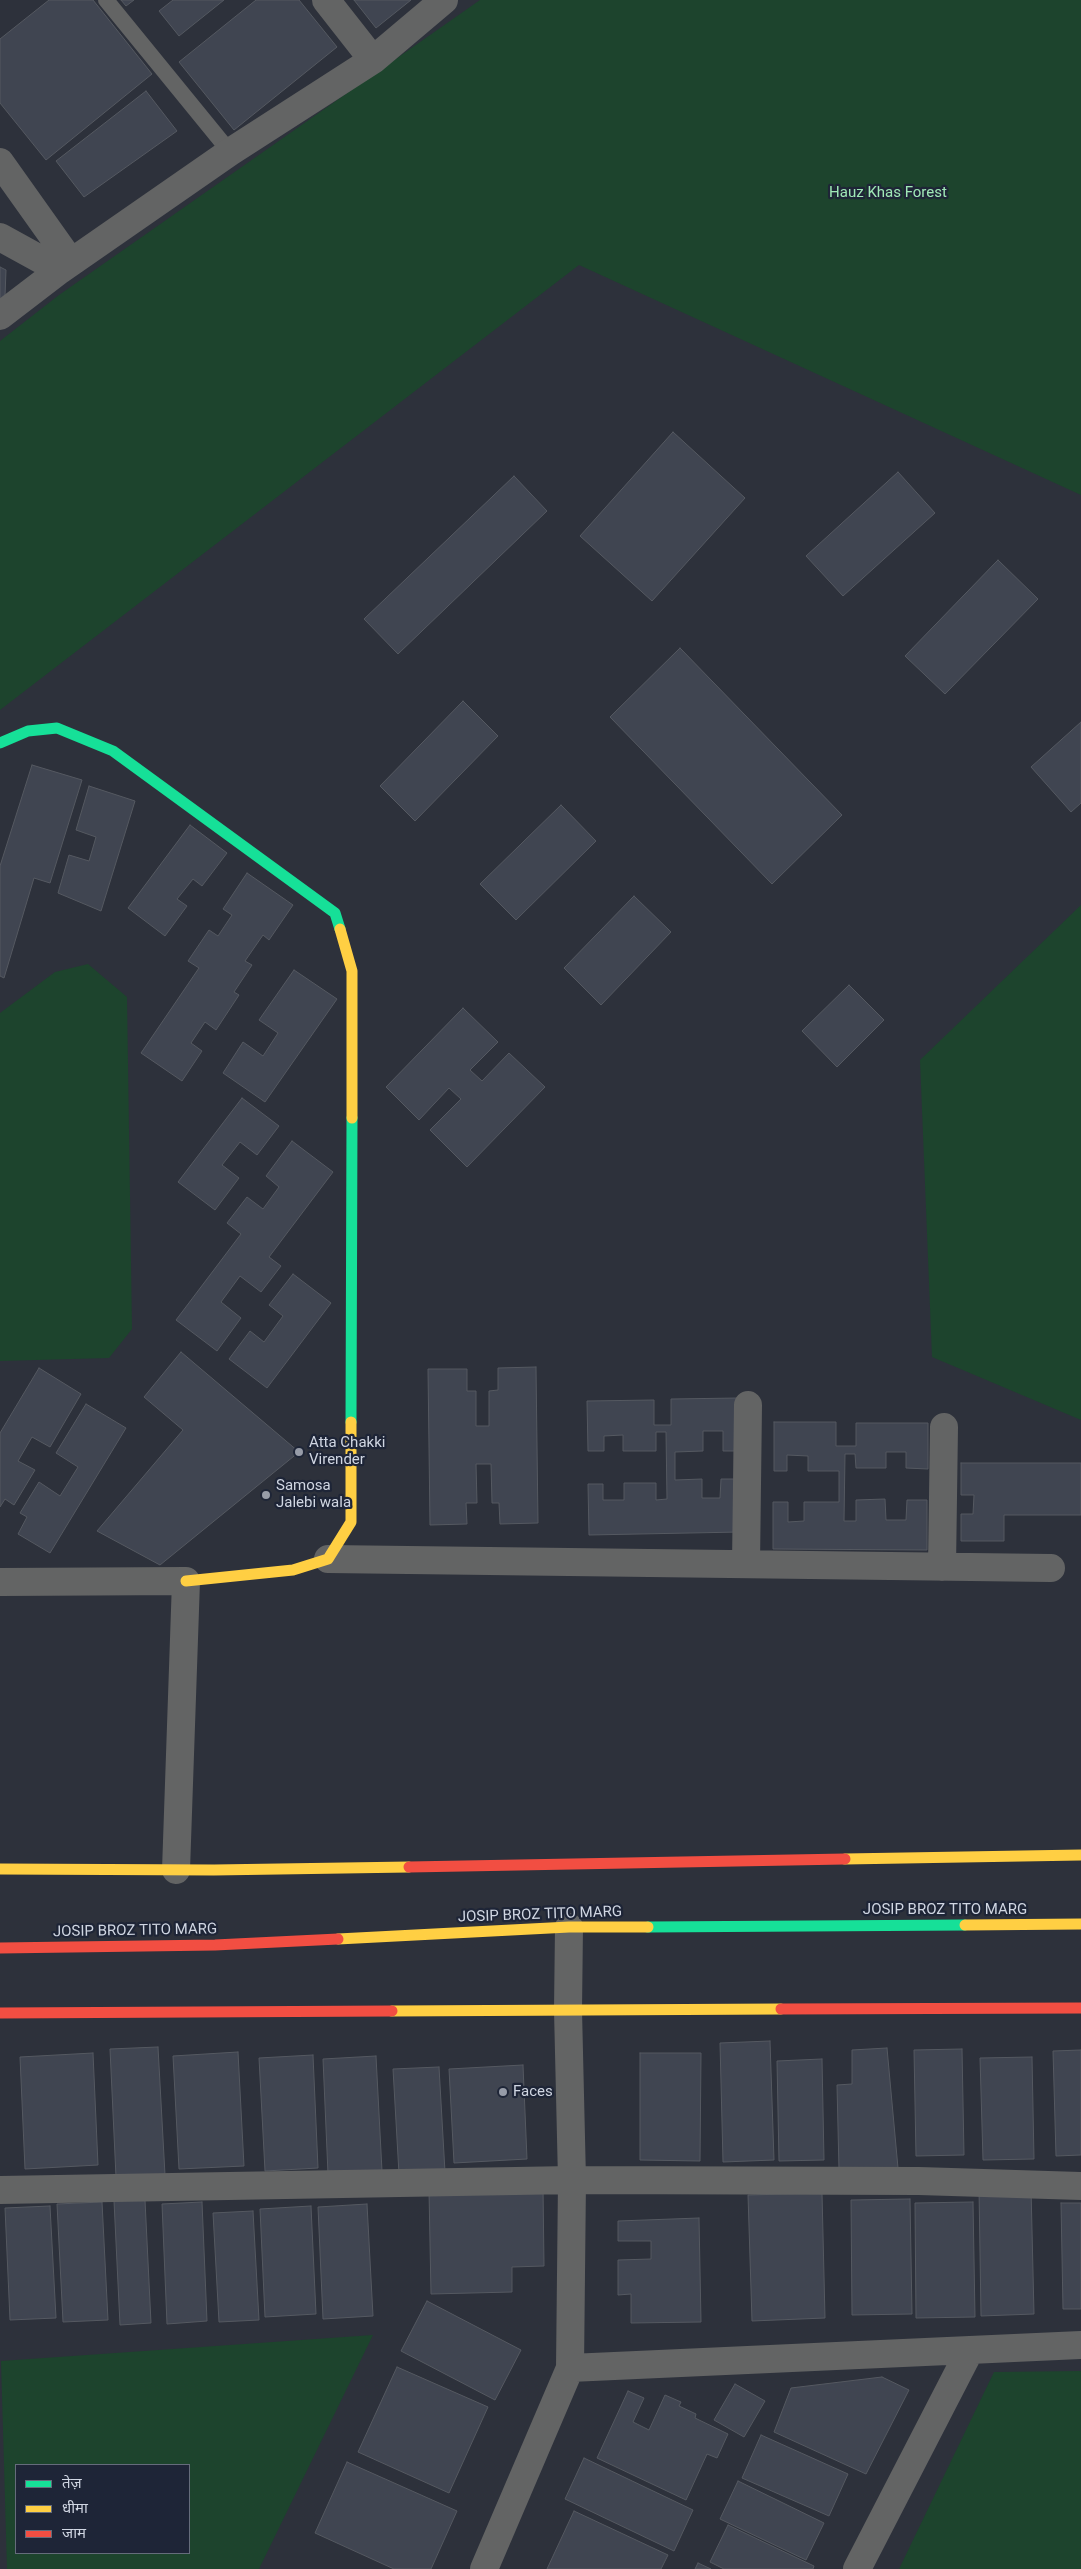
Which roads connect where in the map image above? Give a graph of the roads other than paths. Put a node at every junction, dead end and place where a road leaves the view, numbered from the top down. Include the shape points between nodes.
1 (106, 0) edge
2 (326, 0) edge
3 (444, 0) edge
4 (373, 60) junction
5 (230, 152) junction
6 (0, 162) edge
7 (0, 237) edge
8 (66, 266) junction
9 (0, 316) edge
10 (0, 743) edge
11 (748, 1405) dead end
12 (944, 1427) dead end
13 (328, 1559) junction
14 (746, 1564) junction
15 (942, 1567) junction
16 (1051, 1568) dead end
17 (186, 1581) junction
18 (0, 1582) edge
19 (1081, 1855) edge
20 (0, 1869) edge
21 (176, 1870) junction
22 (1081, 1924) edge
23 (569, 1927) junction
24 (0, 1948) edge
25 (1081, 2008) edge
26 (568, 2010) junction
27 (0, 2013) edge
28 (572, 2180) junction
29 (1081, 2186) edge
30 (0, 2190) edge
31 (1081, 2345) edge
32 (970, 2350) junction
33 (570, 2368) junction
34 (484, 2569) edge
35 (857, 2569) edge

1 - 5 lane
2 - 4 street
3 - 4 street
4 - 5 street
5 - 8 street
6 - 8 street
7 - 8 street
8 - 9 street
10 - 13 street via 28,730 57,728 113,751 335,913 352,971 351,1522
11 - 14 street
12 - 15 street
13 - 14 street
13 - 17 street via 293,1570
14 - 15 street
15 - 16 street
17 - 18 street
17 - 21 street
19 - 21 street
20 - 21 street
22 - 23 street, JOSIP BROZ TITO MARG
23 - 24 street, JOSIP BROZ TITO MARG via 215,1945
23 - 26 street
25 - 26 street
26 - 27 street
26 - 28 street
28 - 29 street via 919,2181
28 - 30 street
28 - 33 street
31 - 32 street
32 - 33 street
32 - 35 street
33 - 34 street

